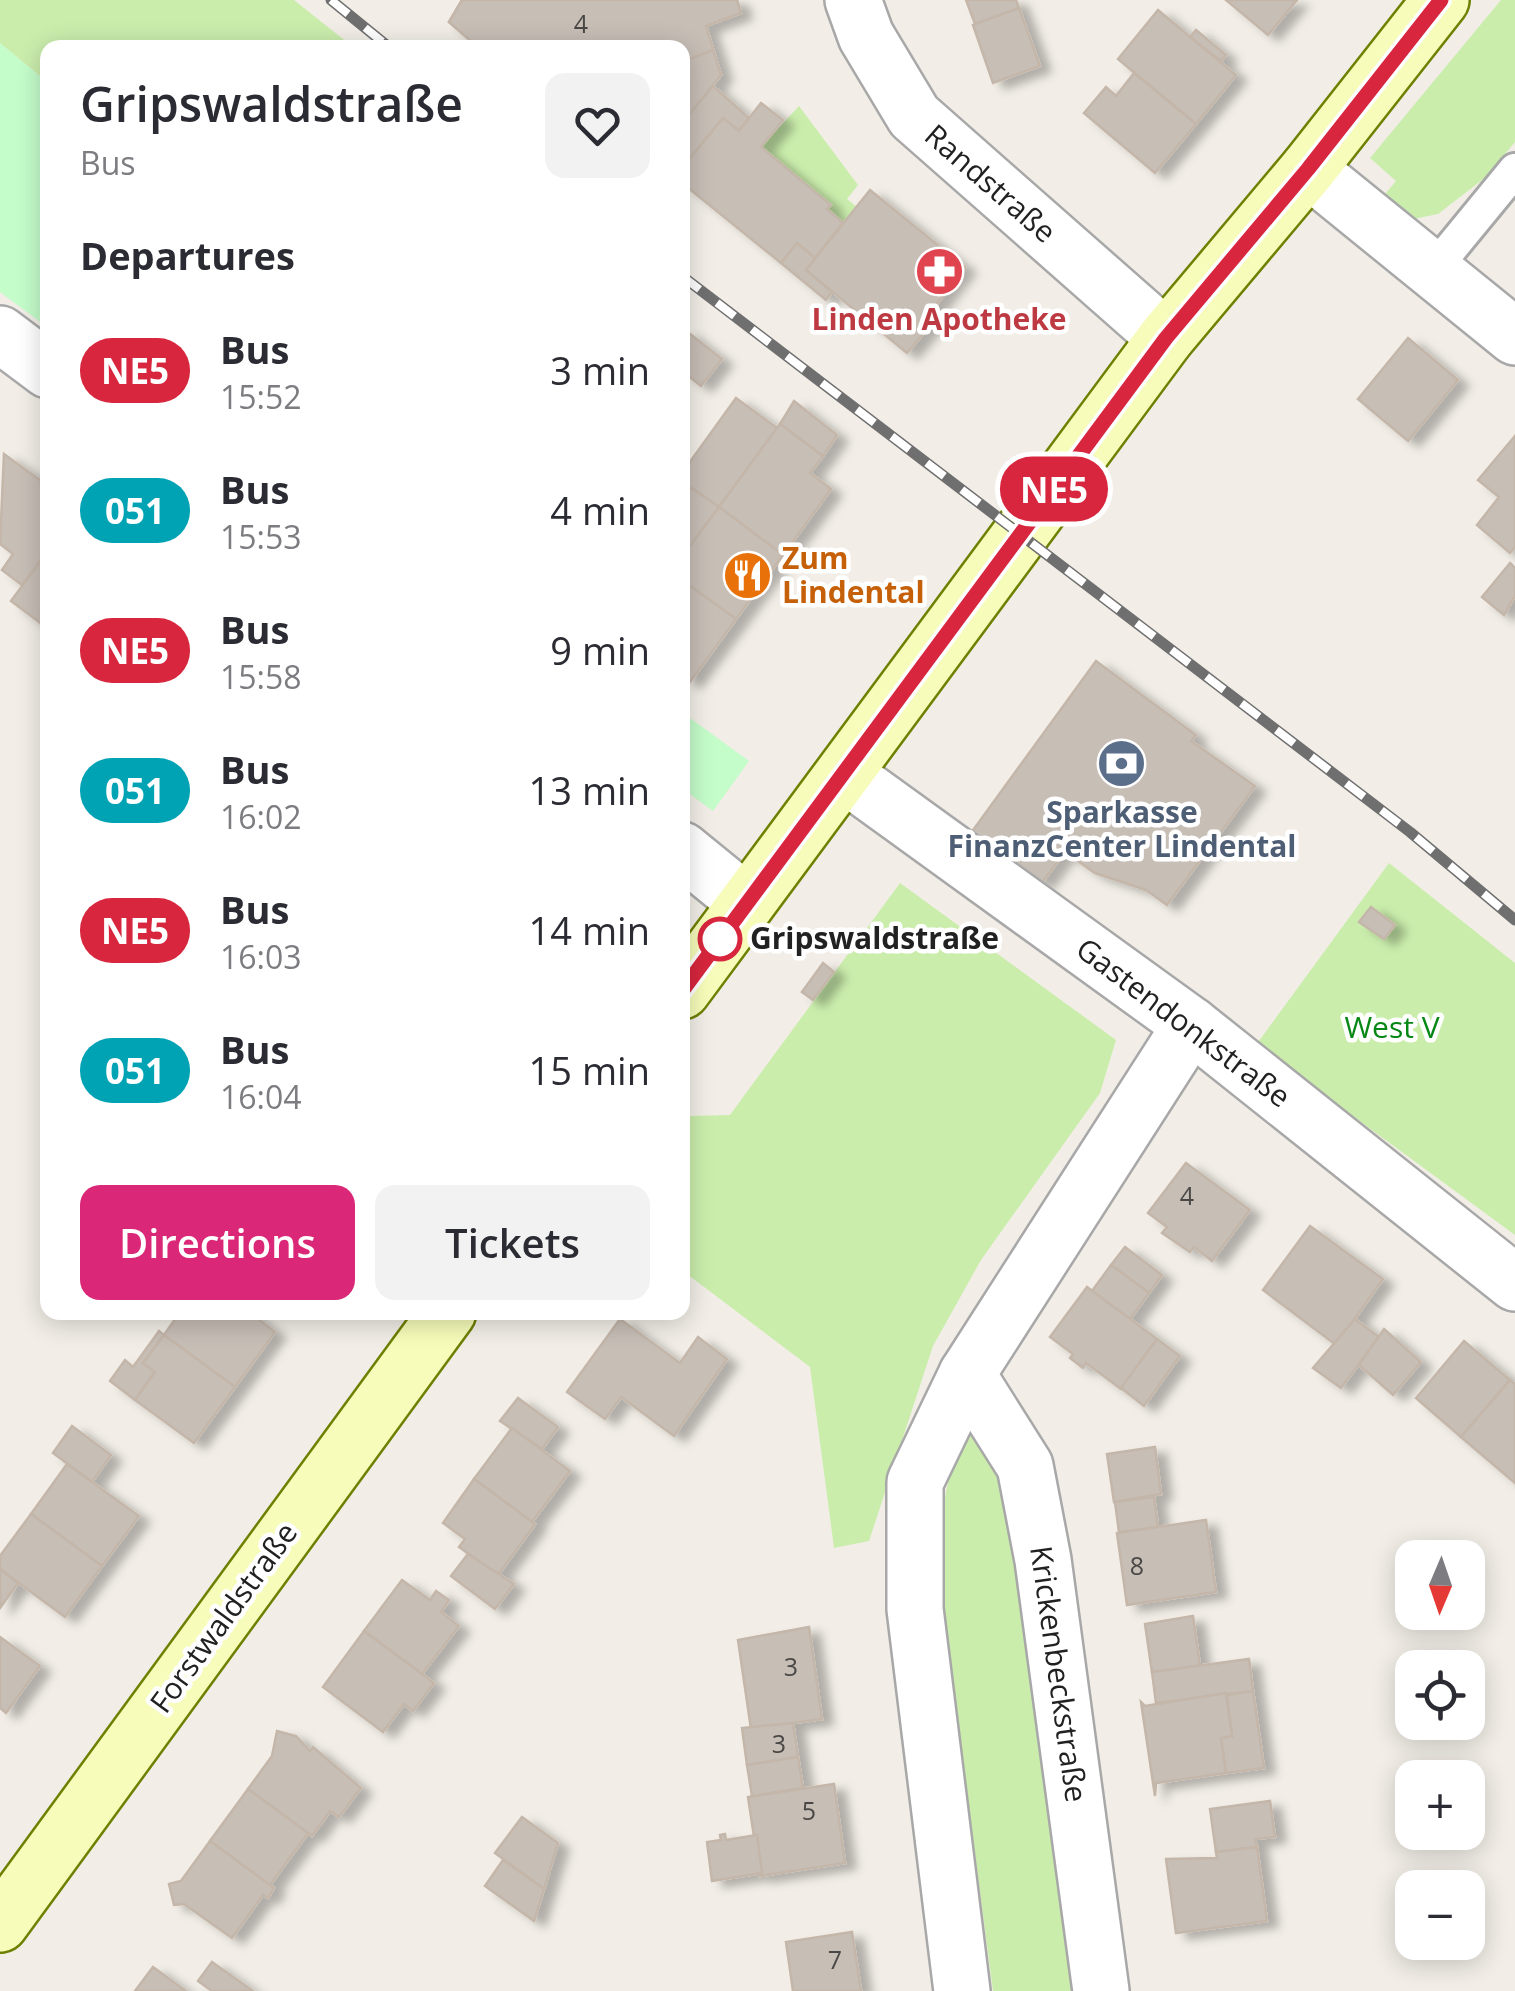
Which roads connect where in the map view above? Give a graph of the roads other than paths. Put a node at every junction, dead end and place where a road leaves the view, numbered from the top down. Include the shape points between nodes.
1 (852, 0) edge
2 (1438, 1) edge
3 (1308, 169) junction
4 (1515, 170) edge
5 (1433, 270) junction
6 (0, 334) edge
7 (1515, 337) edge
8 (1166, 338) junction
9 (40, 364) edge
10 (844, 774) junction
11 (690, 857) edge
12 (746, 903) junction
13 (690, 980) edge
14 (1192, 1025) junction
15 (1515, 1283) edge
16 (442, 1320) edge
17 (967, 1374) junction
18 (0, 1924) edge
19 (962, 1991) edge
20 (1101, 1991) edge

1 - 8 street, Randstraße via 914,116
2 - 3 street
3 - 5 street
3 - 8 street
4 - 5 lane
5 - 7 street
6 - 9 street
8 - 10 street
10 - 12 street
10 - 14 street, Gastendonkstraße
11 - 12 street
12 - 13 street
14 - 15 street, Gastendonkstraße
14 - 17 street
16 - 18 street, Forstwaldstraße
17 - 19 street via 915,1482 915,1608
17 - 20 street, Krickenbeckstraße via 1025,1466

